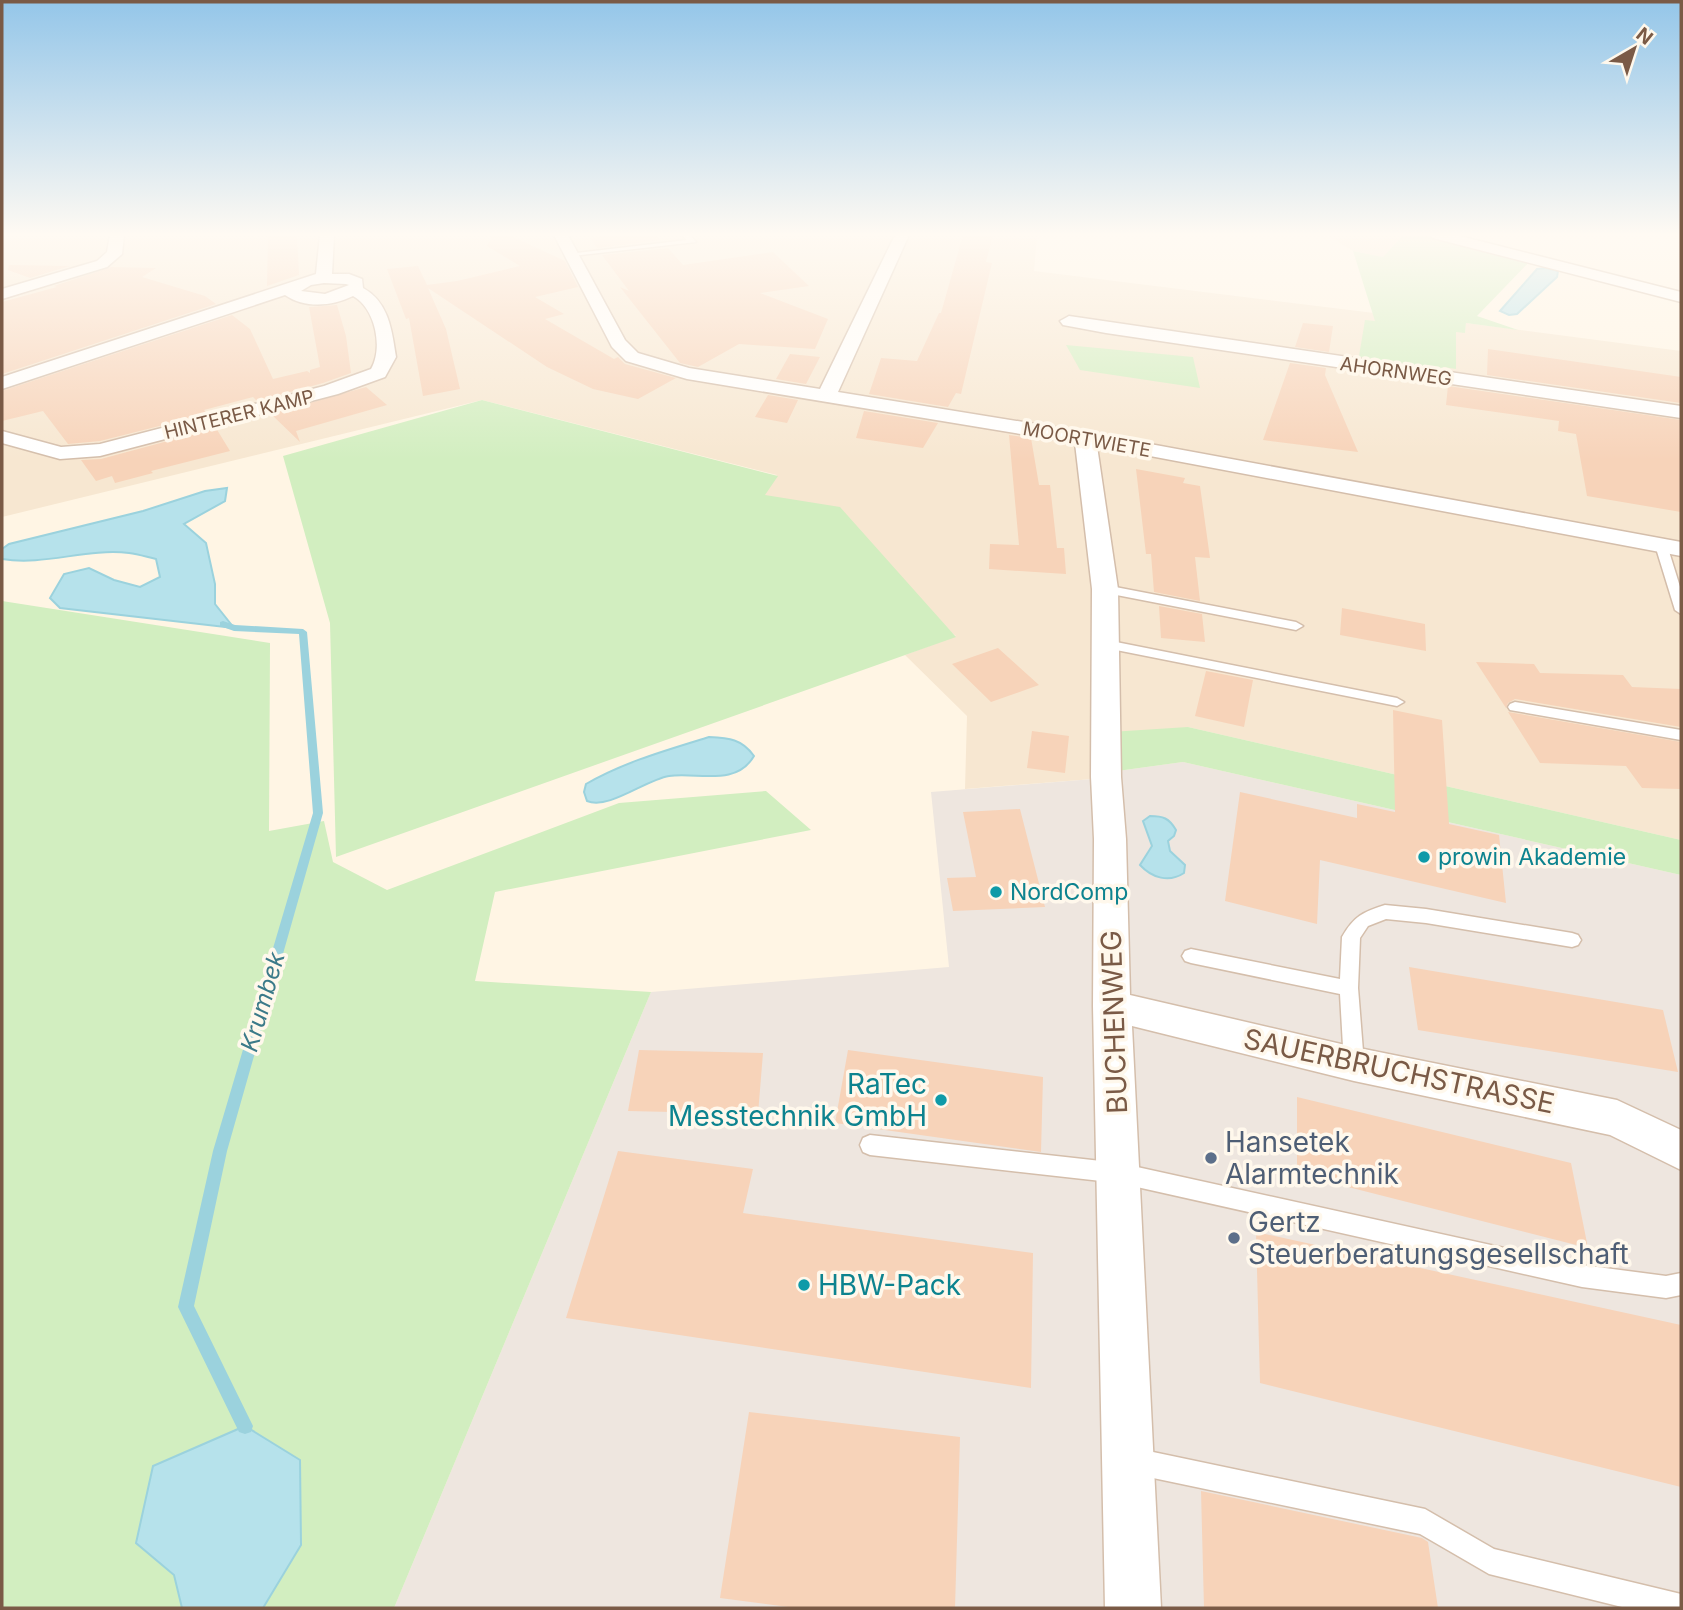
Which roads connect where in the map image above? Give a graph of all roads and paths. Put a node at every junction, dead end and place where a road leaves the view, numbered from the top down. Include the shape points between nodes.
1 (224, 310) edge
2 (378, 310) edge
3 (601, 310) edge
4 (867, 310) edge
5 (1069, 321) dead end
6 (2, 383) edge
7 (827, 395) junction
8 (1681, 412) edge
9 (2, 437) edge
10 (1085, 438) junction
11 (1671, 547) edge
12 (1105, 589) junction
13 (1681, 610) edge
14 (1297, 626) dead end
15 (1105, 644) junction
16 (1397, 702) dead end
17 (1515, 706) dead end
18 (1681, 735) edge
19 (1572, 940) dead end
20 (1191, 956) dead end
21 (1349, 988) junction
22 (1112, 1006) junction
23 (1354, 1063) junction
24 (870, 1145) dead end
25 (1681, 1151) edge
26 (1119, 1172) junction
27 (1681, 1283) edge
28 (1128, 1460) junction
29 (1133, 1608) edge
30 (1681, 1608) edge

1 - 6 street, HINTERER KAMP
2 - 9 street, HINTERER KAMP via 387,357 377,373 331,390 100,450 60,453
3 - 7 street, MOORTWIETE via 618,343 632,357 687,373
4 - 7 street
5 - 8 street, AHORNWEG
7 - 10 street, MOORTWIETE
10 - 11 street, MOORTWIETE
10 - 12 street, BUCHENWEG
11 - 13 lane
12 - 14 lane
12 - 15 street, BUCHENWEG
15 - 16 lane
15 - 22 street, BUCHENWEG
17 - 18 lane
19 - 21 lane via 1385,912 1362,920 1351,937
20 - 21 lane
21 - 23 lane
22 - 23 street, SAUERBRUCHSTRASSE
22 - 26 street, BUCHENWEG
23 - 25 street, SAUERBRUCHSTRASSE via 1616,1118
24 - 26 lane
26 - 27 lane via 1582,1276 1666,1287
26 - 28 street, BUCHENWEG
28 - 29 street, BUCHENWEG
28 - 30 lane via 1425,1522 1489,1561

